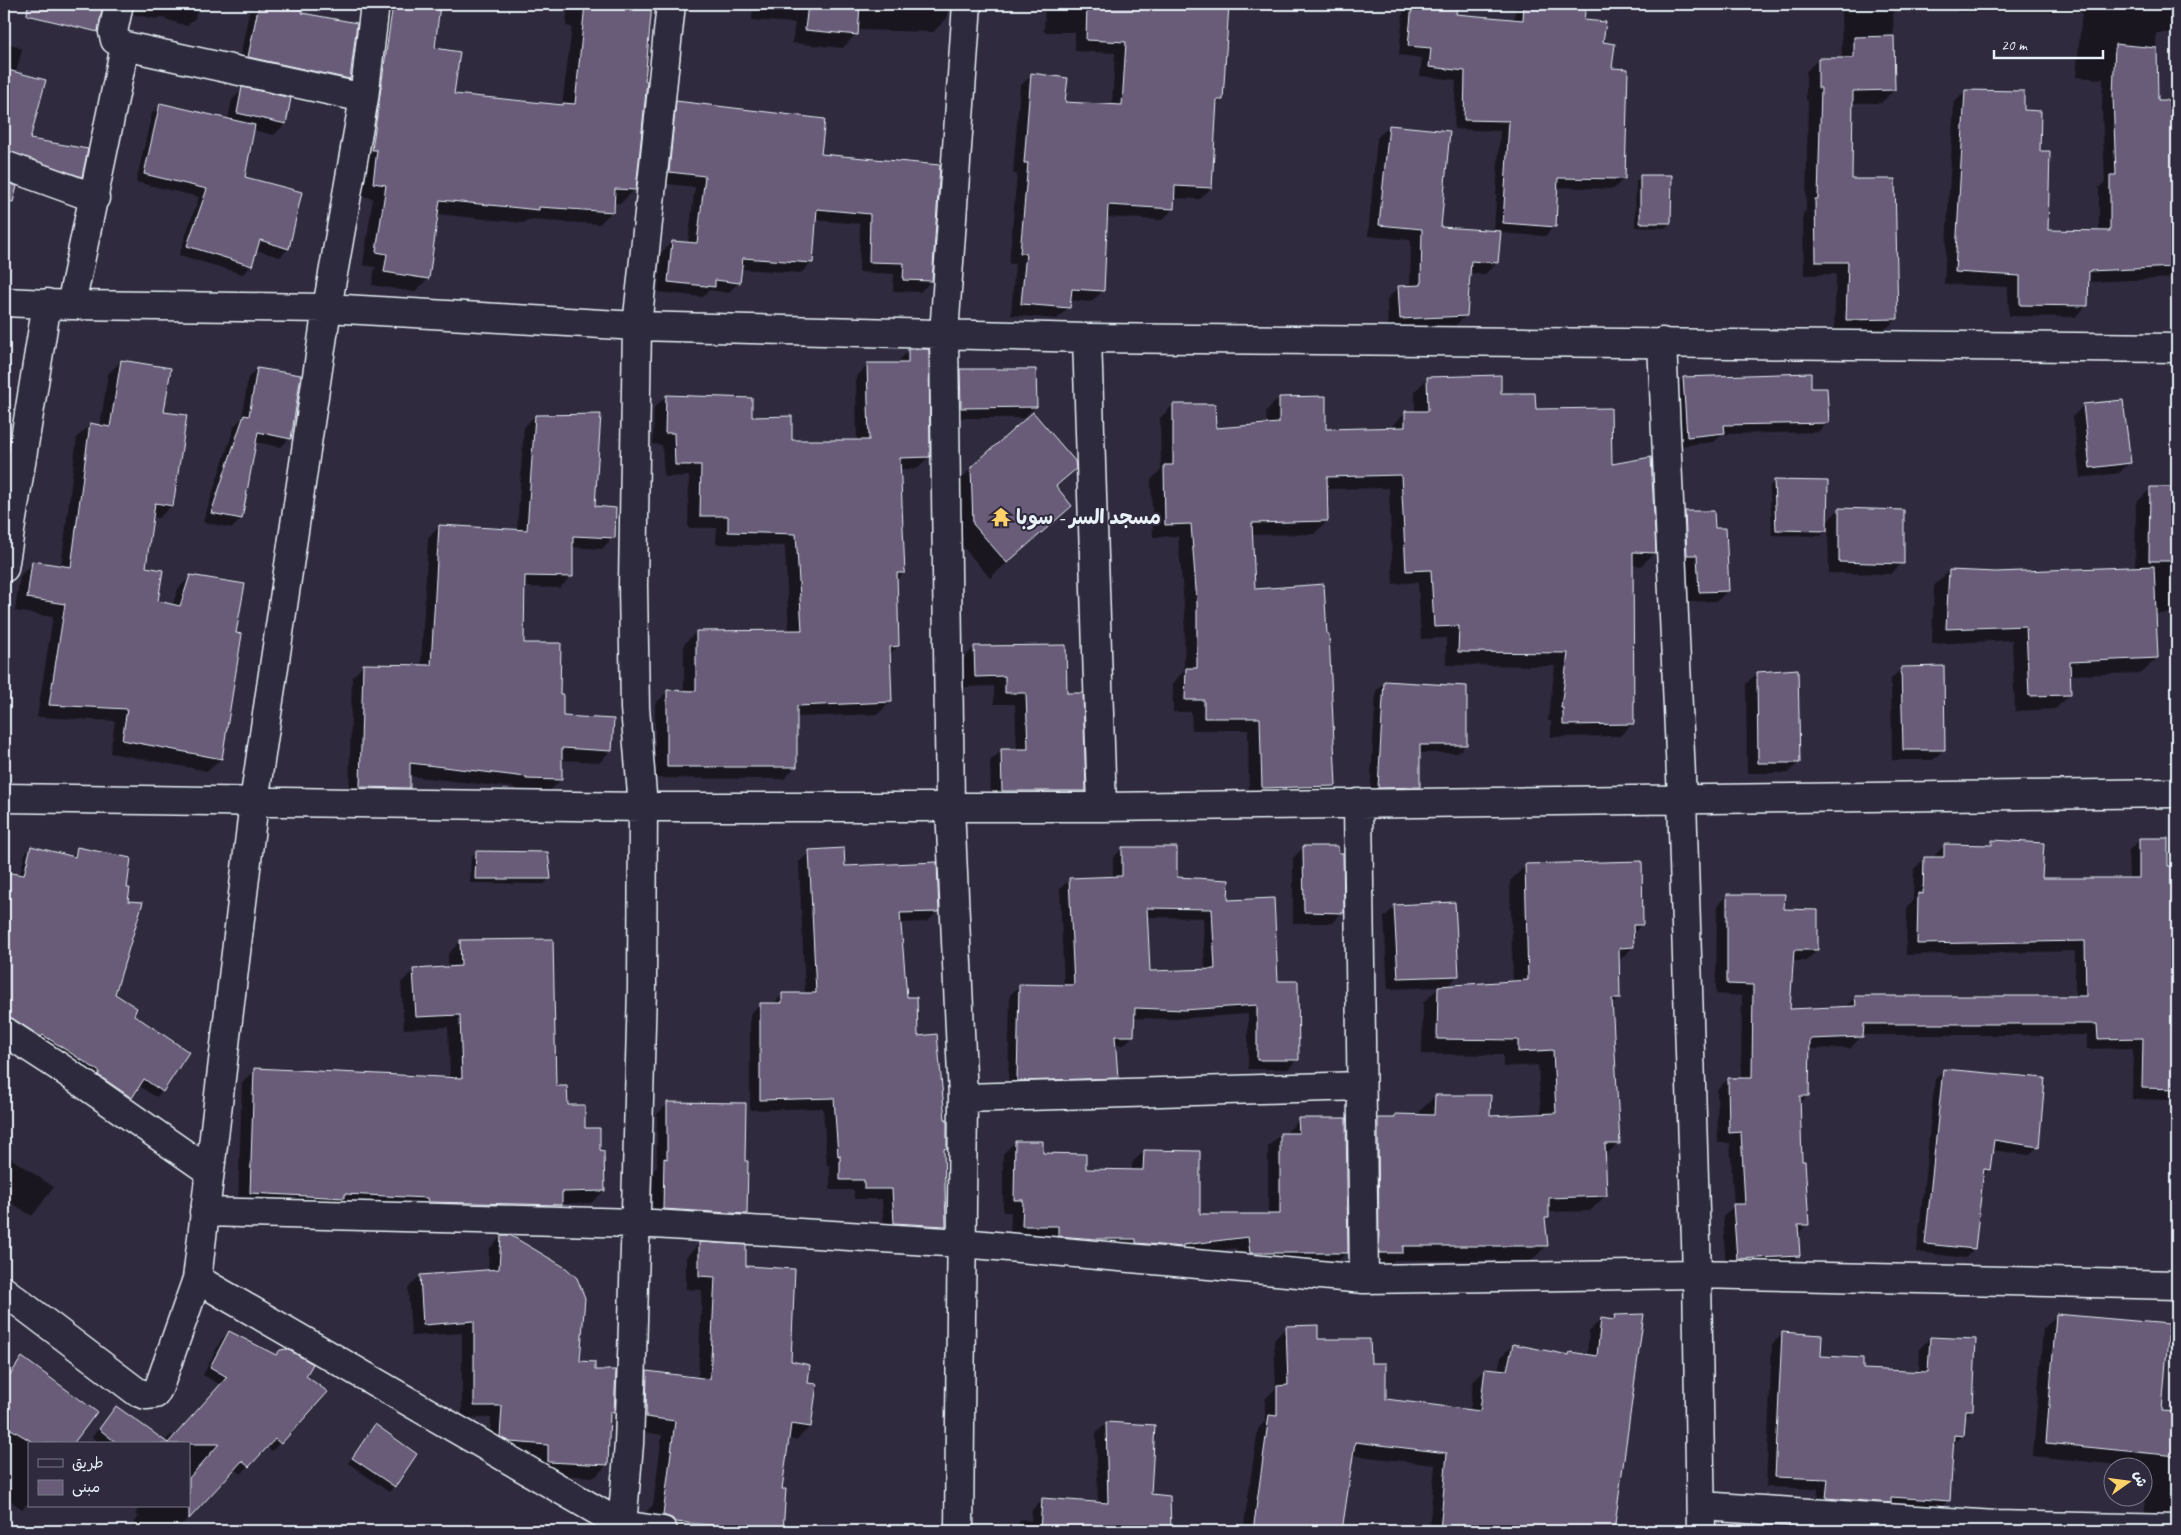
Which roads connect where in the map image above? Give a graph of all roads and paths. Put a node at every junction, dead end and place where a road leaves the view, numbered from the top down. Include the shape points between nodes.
1 (119, 4) edge
2 (375, 4) edge
3 (671, 4) edge
4 (966, 4) edge
5 (125, 46) junction
6 (364, 98) junction
7 (4, 166) edge
8 (95, 198) junction
9 (4, 302) edge
10 (59, 304) junction
11 (327, 308) junction
12 (637, 326) junction
13 (944, 334) junction
14 (1087, 338) junction
15 (1662, 342) junction
16 (2177, 348) edge
17 (4, 568) edge
18 (2177, 793) edge
19 (4, 798) edge
20 (1682, 799) junction
21 (254, 802) junction
22 (1358, 803) junction
23 (950, 806) junction
24 (643, 807) junction
25 (1102, 807) junction
26 (4, 1031) edge
27 (1361, 1086) junction
28 (963, 1098) junction
29 (209, 1171) junction
30 (204, 1212) junction
31 (637, 1223) junction
32 (962, 1243) junction
33 (1698, 1274) junction
34 (197, 1279) junction
35 (1364, 1279) junction
36 (2177, 1285) edge
37 (4, 1291) edge
38 (1701, 1519) edge
39 (621, 1528) edge
40 (2177, 1529) edge
41 (663, 1531) edge
42 (959, 1531) edge

1 - 5 street via 115,40
2 - 6 street
3 - 12 street
4 - 13 street
5 - 6 street
5 - 8 street
6 - 11 street
7 - 8 street
8 - 10 street
9 - 10 street
10 - 11 street
10 - 17 street
11 - 12 street
11 - 21 street
12 - 13 street
12 - 24 street via 633,586 635,708
13 - 14 street
13 - 23 street
14 - 15 street
14 - 25 street
15 - 16 street
15 - 20 street
18 - 20 street
19 - 21 street
20 - 22 street
20 - 33 street
21 - 24 street
21 - 29 street
22 - 25 street
22 - 27 street
23 - 24 street
23 - 25 street
23 - 28 street
24 - 31 street
26 - 29 street
27 - 28 street
27 - 35 street
28 - 32 street
29 - 30 street
30 - 31 street
30 - 34 street
31 - 32 street
31 - 39 street via 629,1444
32 - 35 street
32 - 42 street
33 - 35 street
33 - 36 street
33 - 38 street
34 - 37 street via 159,1387 155,1394 146,1395 137,1392
34 - 39 street
38 - 40 street
39 - 41 street

